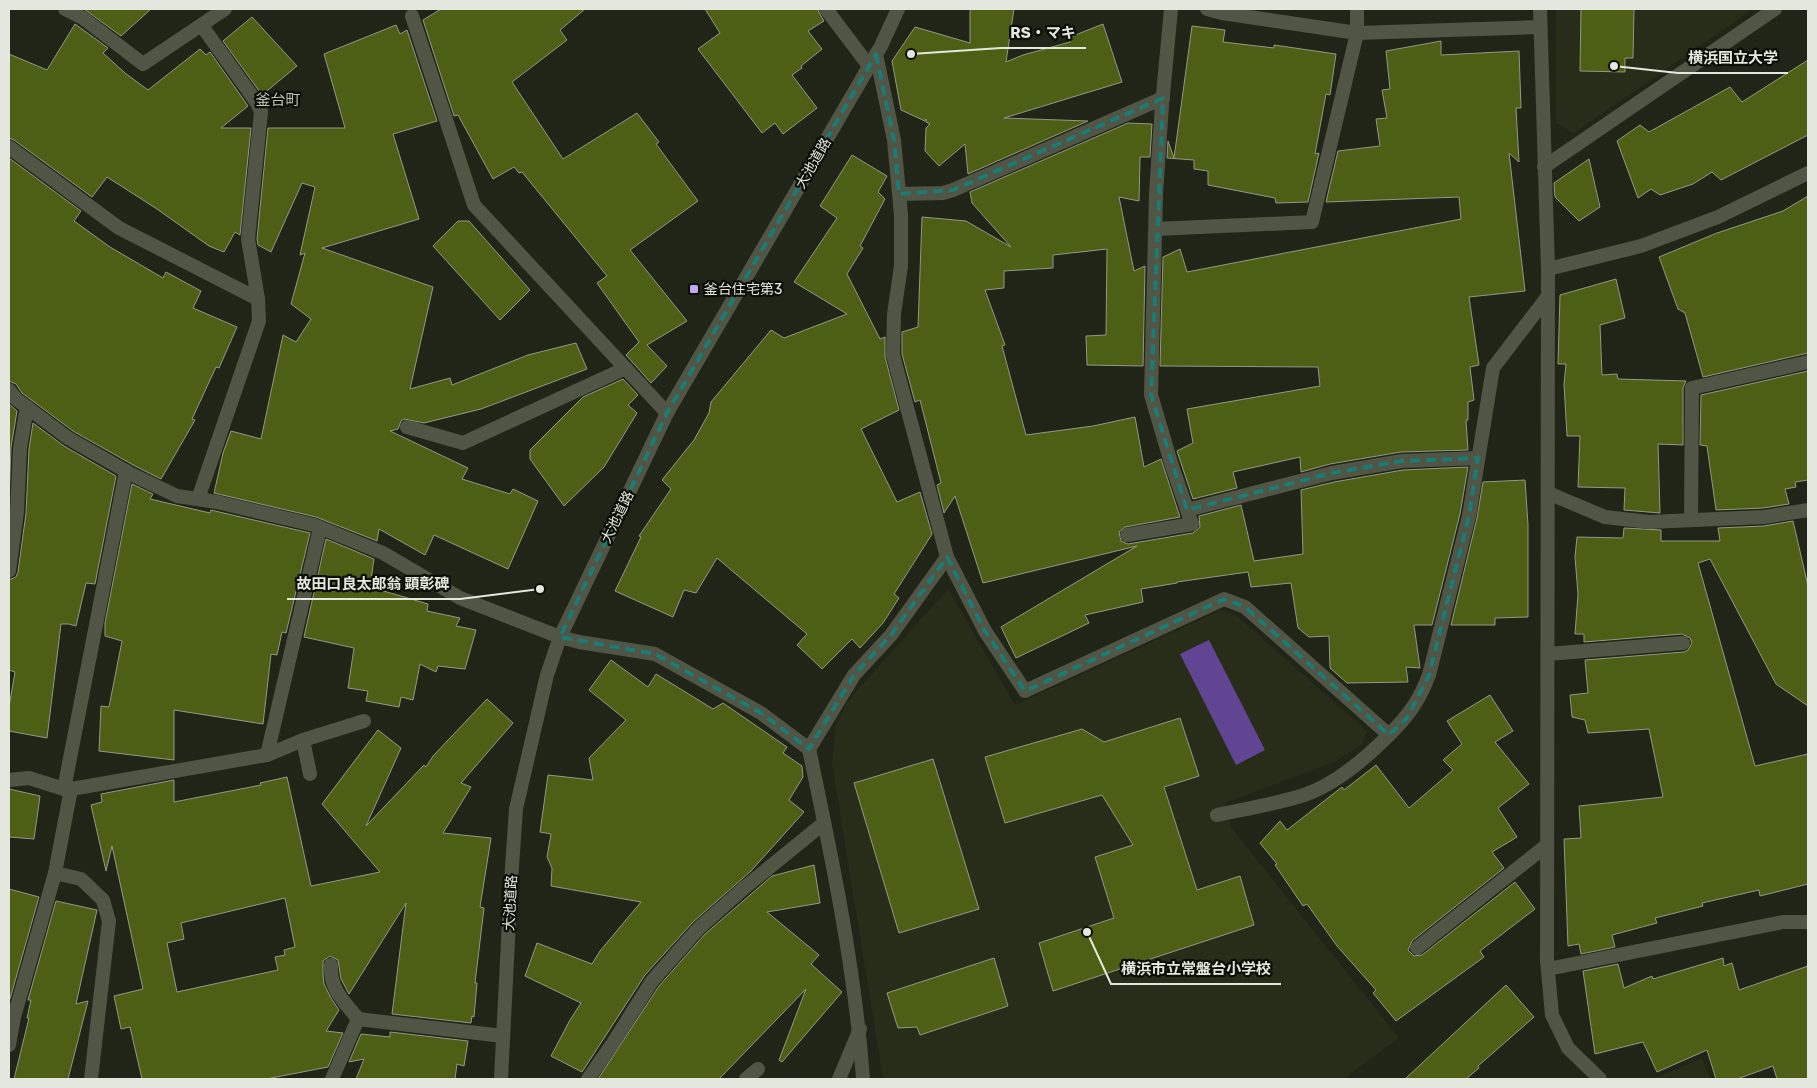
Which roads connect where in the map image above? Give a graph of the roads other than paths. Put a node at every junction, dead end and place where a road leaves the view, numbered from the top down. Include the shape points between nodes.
1 (65, 9) edge
2 (225, 9) edge
3 (826, 9) edge
4 (898, 9) edge
5 (1171, 9) edge
6 (1207, 9) edge
7 (1357, 9) edge
8 (1540, 9) edge
9 (1775, 9) edge
10 (412, 16) dead end
11 (202, 26) junction
12 (1539, 27) junction
13 (1357, 33) junction
14 (876, 54) junction
15 (869, 66) junction
16 (1163, 98) junction
17 (9, 147) edge
18 (1544, 167) junction
19 (1808, 173) edge
20 (899, 194) junction
21 (1156, 229) junction
22 (1548, 269) junction
23 (1548, 296) junction
24 (258, 299) junction
25 (1808, 362) edge
26 (626, 368) junction
27 (9, 390) edge
28 (27, 407) junction
29 (667, 412) junction
30 (407, 427) dead end
31 (1478, 458) junction
32 (126, 471) junction
33 (1548, 493) junction
34 (198, 500) junction
35 (1187, 510) junction
36 (1808, 510) edge
37 (1691, 520) junction
38 (320, 528) junction
39 (1127, 535) dead end
40 (947, 557) junction
41 (9, 571) edge
42 (560, 637) junction
43 (1683, 643) dead end
44 (1548, 654) junction
45 (364, 721) dead end
46 (1389, 735) junction
47 (303, 740) junction
48 (808, 749) junction
49 (267, 755) junction
50 (310, 774) dead end
51 (10, 777) edge
52 (68, 789) junction
53 (1217, 815) dead end
54 (824, 823) junction
55 (1547, 845) junction
56 (55, 873) junction
57 (1808, 922) edge
58 (1417, 948) dead end
59 (331, 965) dead end
60 (1548, 969) junction
61 (358, 1019) junction
62 (860, 1029) junction
63 (502, 1036) junction
64 (9, 1045) edge
65 (758, 1069) dead end
66 (91, 1079) edge
67 (332, 1079) edge
68 (501, 1079) edge
69 (588, 1079) edge
70 (746, 1079) edge
71 (839, 1079) edge
72 (863, 1079) edge
73 (1600, 1079) edge

1 - 11 street via 83,18 143,64
2 - 11 street
3 - 15 street
4 - 14 street, 大池道路
5 - 16 street
6 - 13 street
7 - 13 street
8 - 12 street
9 - 18 street
10 - 26 street via 474,205
11 - 24 street via 258,103 261,112 248,239
12 - 13 street
12 - 18 street
13 - 21 street via 1312,222
14 - 15 street, 大池道路
14 - 20 street via 894,140
15 - 29 street, 大池道路
16 - 20 street via 952,190
16 - 21 street
17 - 24 street via 120,228
18 - 22 street
19 - 22 street via 1718,217 1649,242
20 - 40 street via 901,266 894,314 893,355
21 - 35 street via 1151,395
22 - 23 street
23 - 31 street via 1493,368
23 - 33 street
24 - 34 street via 259,321
25 - 37 street via 1692,388
26 - 29 street
26 - 30 street via 463,442
27 - 28 street
28 - 32 street via 68,438
28 - 41 street
29 - 42 street, 大池道路
31 - 35 street via 1384,464 1315,477
31 - 46 street via 1469,516 1429,675 1407,718
32 - 34 street via 177,496
32 - 52 street
33 - 37 street via 1605,517 1649,522
33 - 44 street
34 - 38 street
35 - 39 street via 1192,524
36 - 37 street via 1764,517
38 - 42 street via 383,553 460,598
38 - 49 street
40 - 46 street via 985,631 1025,691 1224,599 1245,607
40 - 48 street via 891,635 854,675
42 - 48 street via 655,654 761,712
42 - 63 street, 大池道路 via 547,675 516,809
43 - 44 street
44 - 55 street
45 - 47 street
46 - 53 street via 1333,781 1305,795
47 - 49 street
47 - 50 street
48 - 54 street
49 - 52 street
51 - 52 street via 29,778
52 - 56 street
54 - 62 street via 839,894
54 - 69 street via 699,928 652,981
55 - 58 street
55 - 60 street
56 - 64 street
56 - 66 street via 81,879 103,900 109,920
57 - 60 street via 1783,922
59 - 61 street via 330,980
60 - 73 street via 1552,1015 1568,1048
61 - 63 street
61 - 67 street
62 - 71 street
62 - 72 street
63 - 68 street, 大池道路
65 - 70 street

